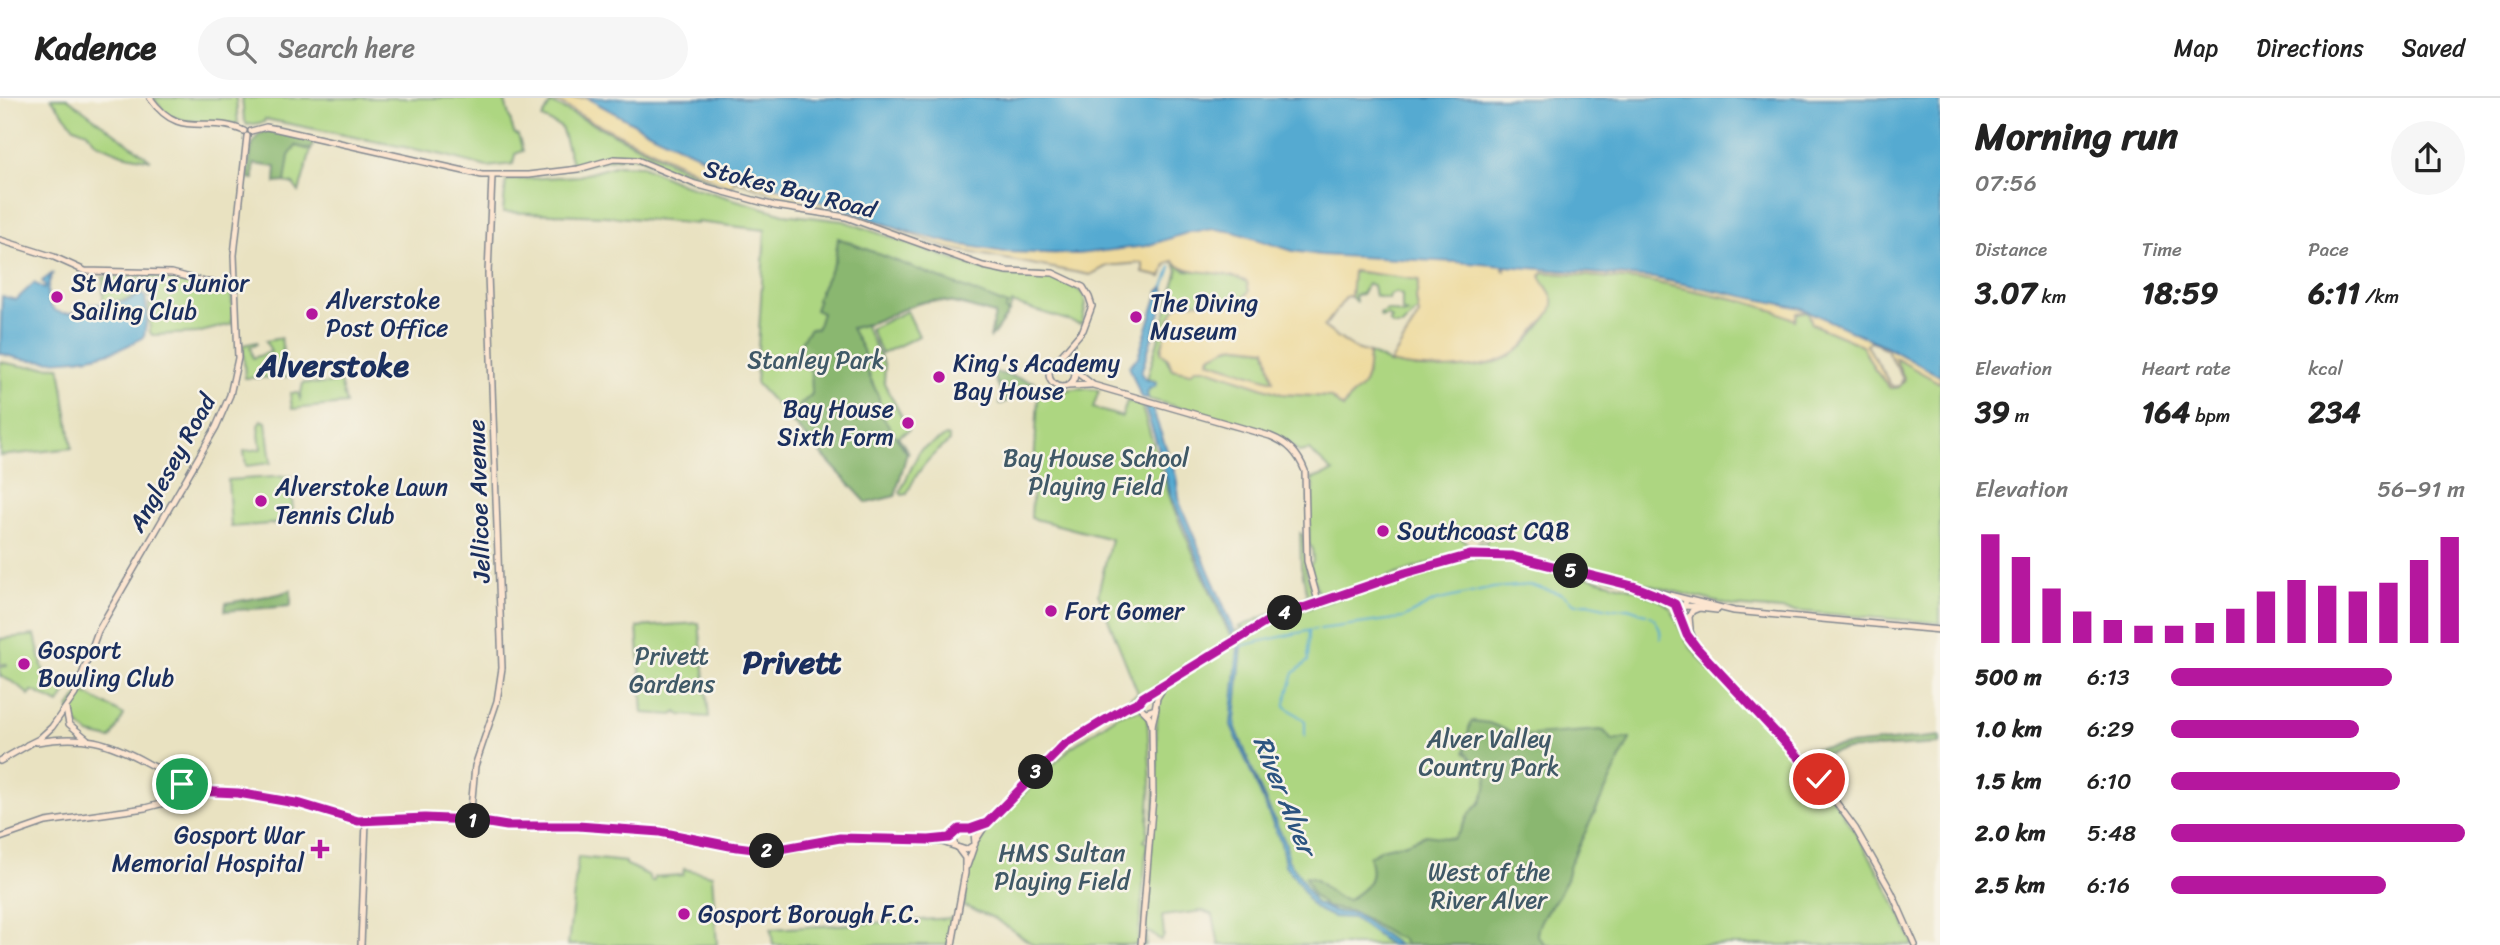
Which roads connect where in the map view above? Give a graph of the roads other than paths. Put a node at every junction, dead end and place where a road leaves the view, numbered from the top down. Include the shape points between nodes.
1 (150, 98) edge
2 (248, 132) junction
3 (492, 176) junction
4 (0, 240) edge
5 (236, 284) junction
6 (1068, 348) junction
7 (1054, 364) junction
8 (1070, 364) junction
9 (1074, 371) junction
10 (1067, 386) junction
11 (1093, 386) junction
12 (1633, 586) junction
13 (1318, 601) junction
14 (1673, 603) junction
15 (1684, 603) junction
16 (1734, 611) junction
17 (1689, 620) junction
18 (1940, 630) edge
19 (1691, 638) junction
20 (1172, 679) junction
21 (1148, 695) junction
22 (1140, 701) junction
23 (1156, 705) junction
24 (67, 706) junction
25 (1144, 711) junction
26 (1115, 713) junction
27 (1152, 725) junction
28 (90, 740) junction
29 (27, 745) junction
30 (0, 761) edge
31 (176, 779) junction
32 (210, 791) junction
33 (186, 798) junction
34 (174, 801) junction
35 (470, 820) junction
36 (366, 822) junction
37 (987, 823) junction
38 (970, 829) junction
39 (954, 834) junction
40 (0, 838) edge
41 (927, 841) junction
42 (975, 842) junction
43 (957, 848) junction
44 (965, 873) junction
45 (361, 945) edge
46 (952, 945) edge
47 (1140, 945) edge
48 (1915, 945) edge

1 - 2 street, Stokes Bay Road via 170,120
2 - 3 street, Stokes Bay Road via 269,127
2 - 5 street, Anglesey Road via 235,244
3 - 6 street, Stokes Bay Road via 579,169 614,159 637,160 695,184 775,206 836,214 983,266 1053,273 1080,285 1091,301 1088,320
3 - 35 street, Jellicoe Avenue via 488,274 502,668 497,701 475,766
4 - 5 street via 85,271 172,273
5 - 24 street, Anglesey Road via 239,343 230,395 104,620
6 - 7 street, Stokes Bay Road
6 - 8 street
7 - 8 street
7 - 10 street via 1050,381
8 - 9 street
9 - 10 street via 1073,382
9 - 11 street
10 - 11 street
11 - 13 street via 1270,436 1290,447 1304,471 1307,561
12 - 13 street via 1512,556 1470,555
12 - 14 street
12 - 15 street
13 - 20 street via 1271,619
14 - 15 street
14 - 19 street
15 - 16 street
15 - 17 street
15 - 19 street
16 - 17 street via 1699,608
16 - 18 street
17 - 19 street
19 - 48 street via 1837,803 1872,855
20 - 21 street
20 - 23 street via 1161,690
21 - 22 street
21 - 23 street
22 - 25 street
22 - 26 street
23 - 25 street via 1150,712
23 - 27 street
24 - 28 street via 70,725
24 - 29 street, Anglesey Road via 48,731
25 - 26 street via 1134,708
25 - 27 street
26 - 37 street via 1064,745
27 - 47 street via 1153,797
28 - 29 street
28 - 31 street via 118,747
29 - 30 street
31 - 32 street via 192,790
31 - 33 street
31 - 34 street via 180,789
32 - 33 street
32 - 36 street via 301,804
33 - 34 street
34 - 40 street via 46,822
35 - 36 street
35 - 41 street via 507,826 660,832 769,851 840,838
36 - 45 street
37 - 38 street
37 - 42 street
38 - 39 street
38 - 42 street
39 - 41 street
39 - 43 street
41 - 43 street
42 - 43 street via 966,850
42 - 44 street
43 - 44 street via 965,859
44 - 46 street

